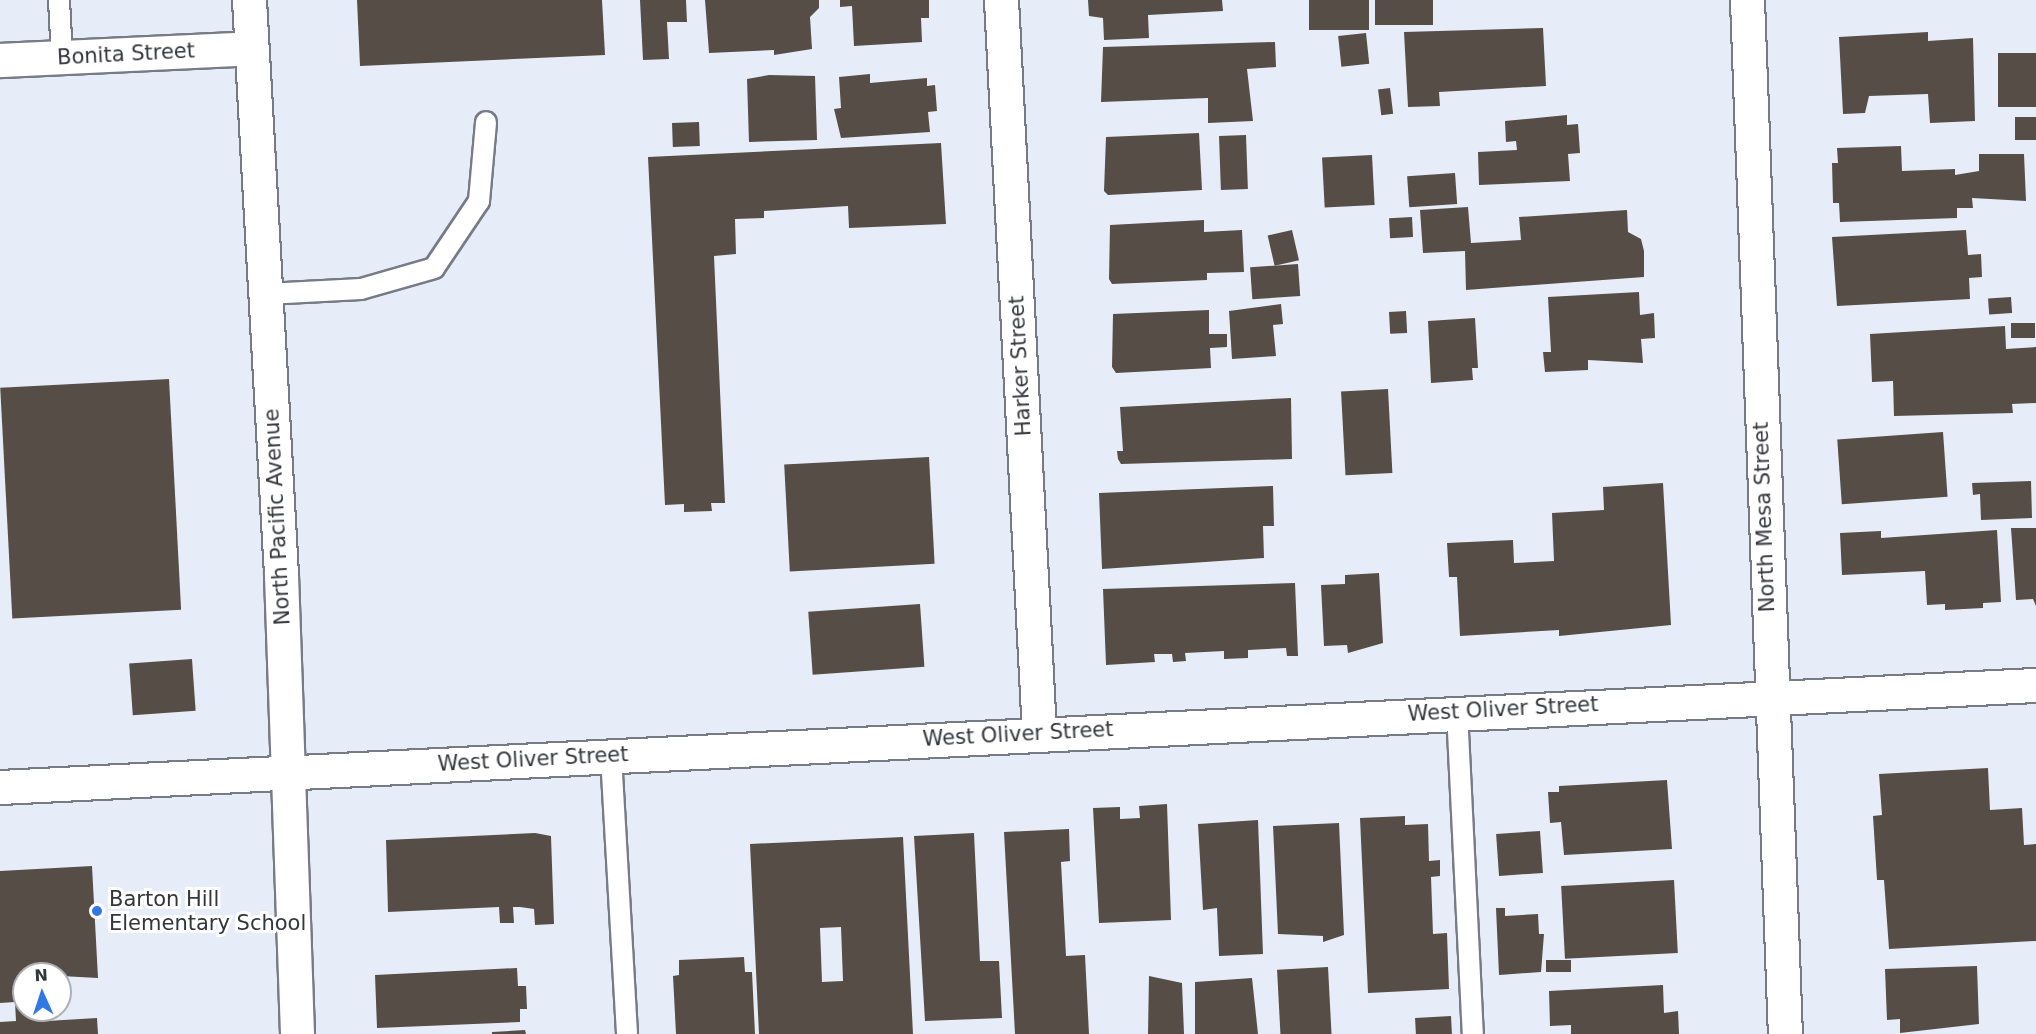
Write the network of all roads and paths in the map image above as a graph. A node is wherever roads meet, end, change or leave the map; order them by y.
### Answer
1 (59, 0) edge
2 (249, 0) edge
3 (1001, 0) edge
4 (1747, 0) edge
5 (251, 48) junction
6 (62, 57) junction
7 (0, 60) edge
8 (486, 122) dead end
9 (266, 294) junction
10 (2036, 685) edge
11 (1770, 697) junction
12 (1457, 711) junction
13 (1039, 732) junction
14 (611, 756) junction
15 (286, 770) junction
16 (0, 787) edge
17 (297, 1034) edge
18 (627, 1034) edge
19 (1473, 1034) edge
20 (1785, 1034) edge

1 - 6 lane
2 - 5 street, North Pacific Avenue
3 - 13 street, Harker Street
4 - 11 street, North Mesa Street
5 - 6 street, Bonita Street
5 - 9 street, North Pacific Avenue
6 - 7 street, Bonita Street
8 - 9 lane
9 - 15 street, North Pacific Avenue
10 - 11 street, West Oliver Street
11 - 12 street, West Oliver Street
11 - 20 street, North Mesa Street
12 - 13 street, West Oliver Street
12 - 19 lane
13 - 14 street, West Oliver Street
14 - 15 street, West Oliver Street
14 - 18 lane
15 - 16 street, West Oliver Street
15 - 17 street, North Pacific Avenue

